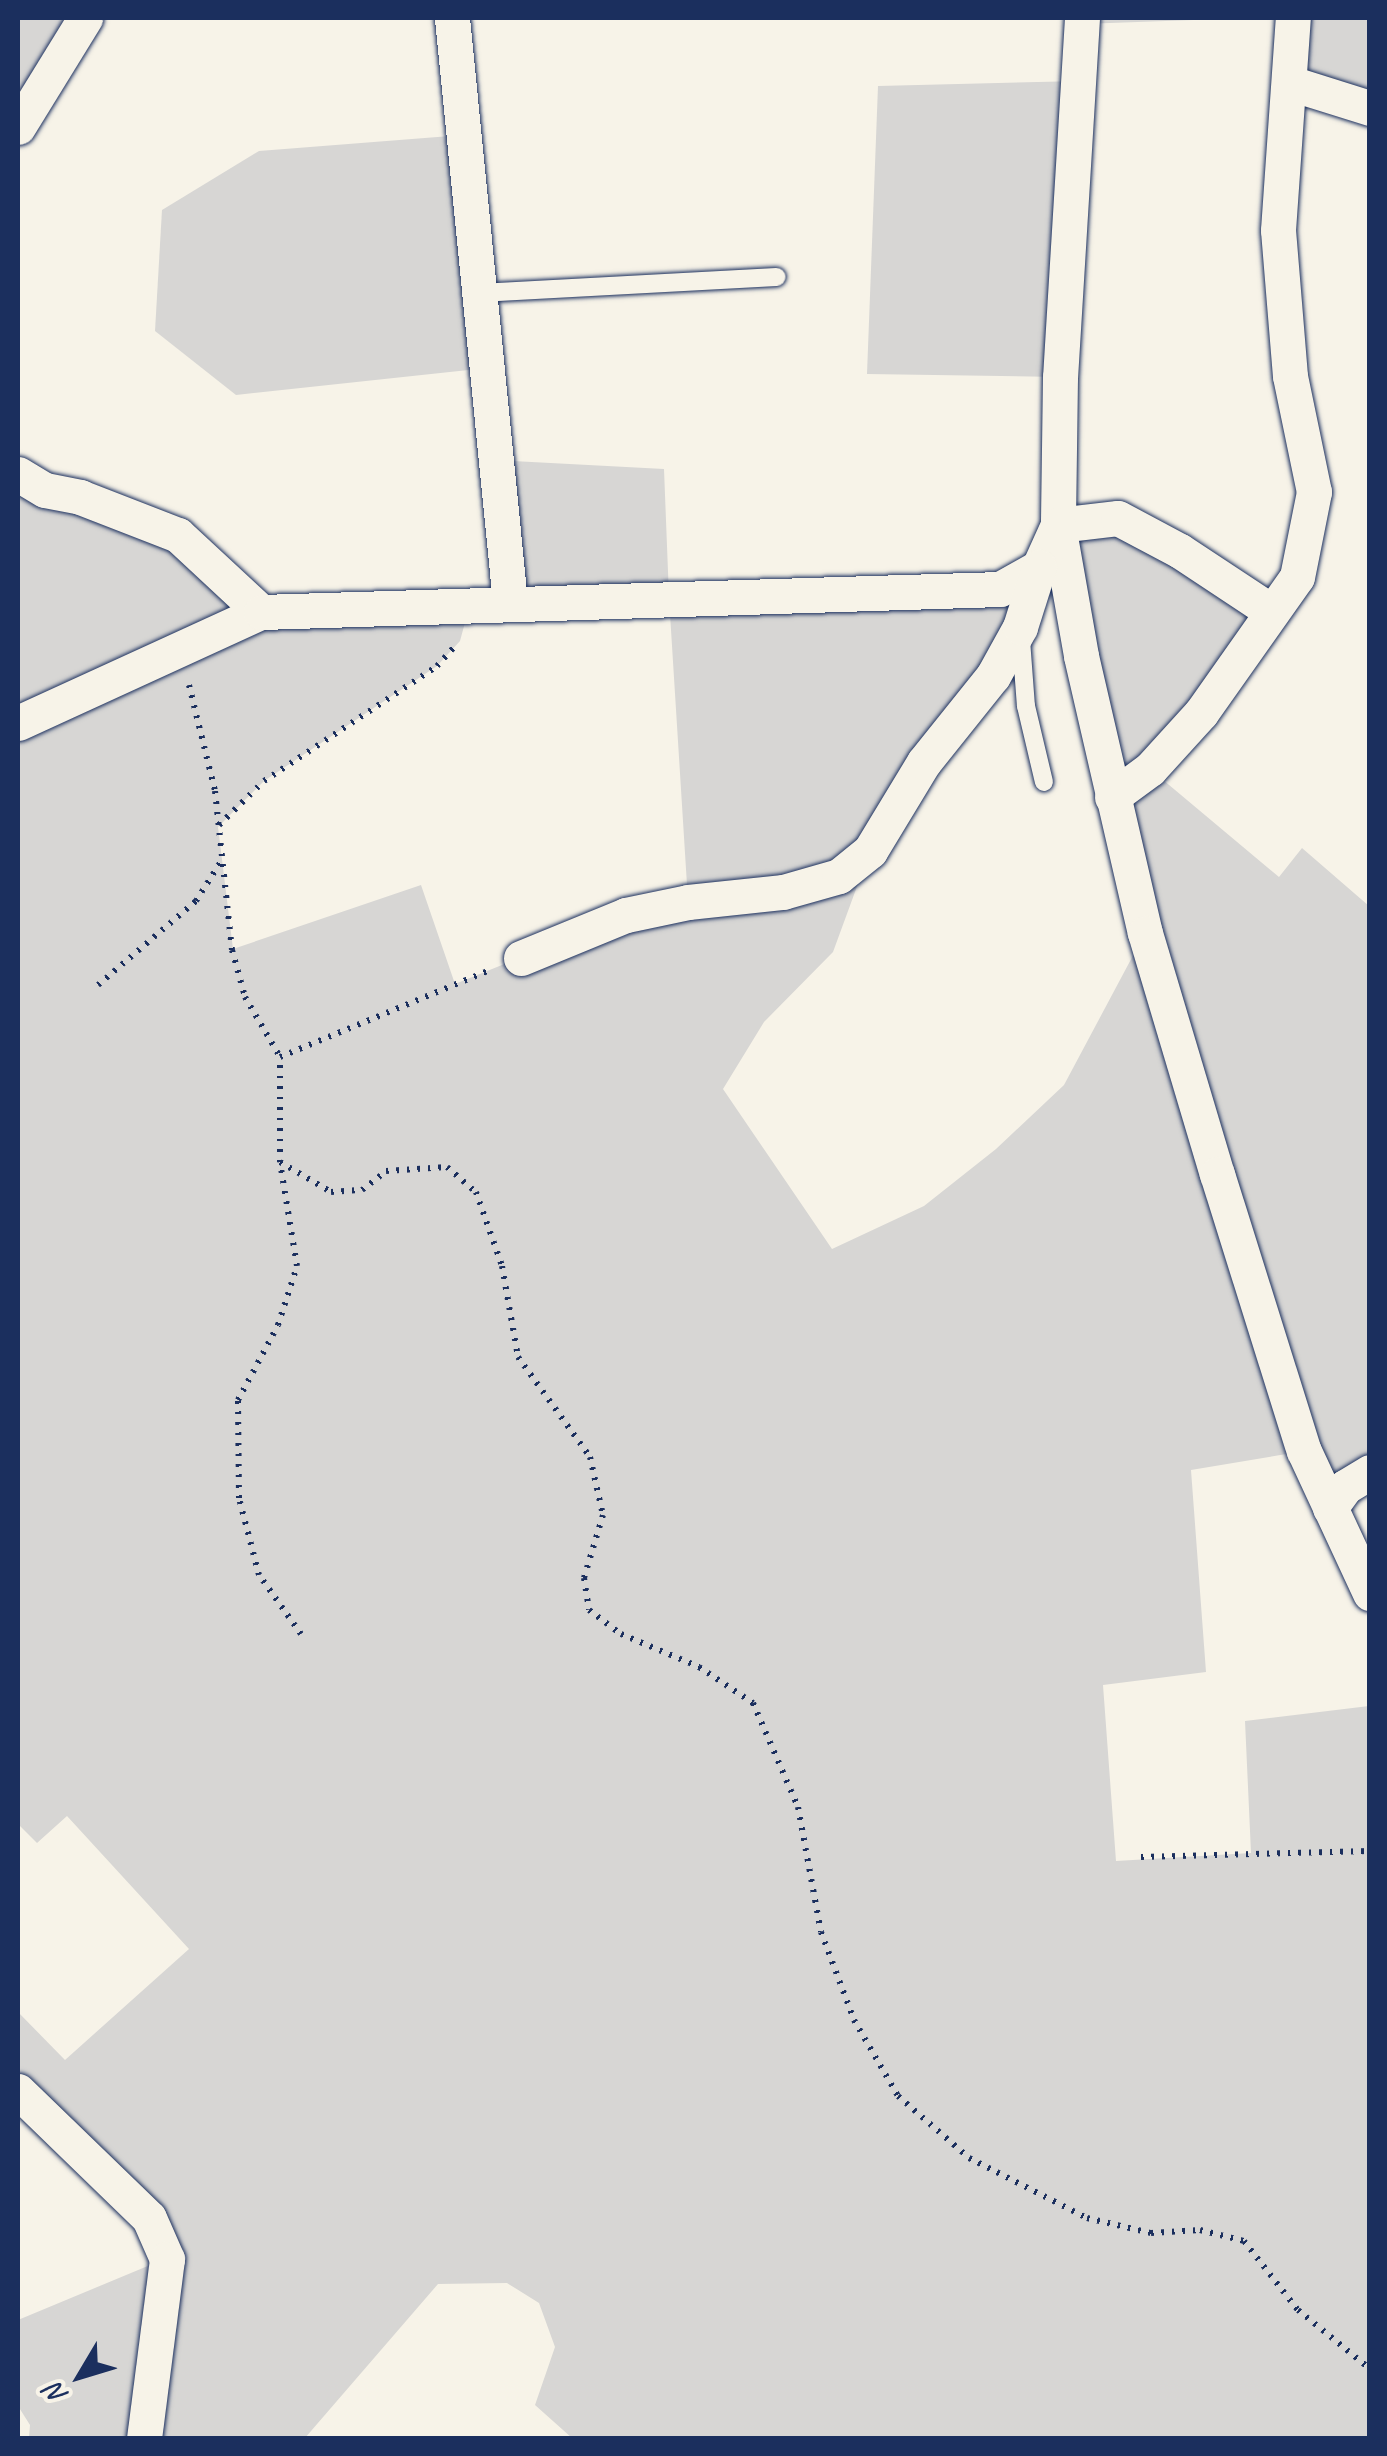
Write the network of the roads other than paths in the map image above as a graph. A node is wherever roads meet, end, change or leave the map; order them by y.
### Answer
1 (85, 18) edge
2 (452, 18) edge
3 (1082, 18) edge
4 (1293, 18) edge
5 (1290, 83) junction
6 (1370, 108) edge
7 (18, 127) edge
8 (777, 278) dead end
9 (479, 293) junction
10 (18, 474) edge
11 (1058, 525) junction
12 (1039, 567) junction
13 (510, 602) junction
14 (260, 612) junction
15 (1272, 612) junction
16 (1020, 627) junction
17 (18, 723) edge
18 (1044, 782) dead end
19 (1112, 797) junction
20 (521, 958) road end
21 (1370, 1472) edge
22 (1330, 1508) junction
23 (1370, 1593) edge
24 (18, 2090) edge
25 (144, 2438) edge

1 - 7 street
2 - 9 street
3 - 11 street
4 - 5 street
5 - 6 street
5 - 15 street
8 - 9 lane
9 - 13 street
10 - 14 street
11 - 12 street
11 - 15 street
11 - 19 street
12 - 13 street
12 - 16 street
13 - 14 street
14 - 17 street
15 - 19 street
16 - 18 lane
16 - 20 street
19 - 22 street
21 - 22 street
22 - 23 street
24 - 25 street

